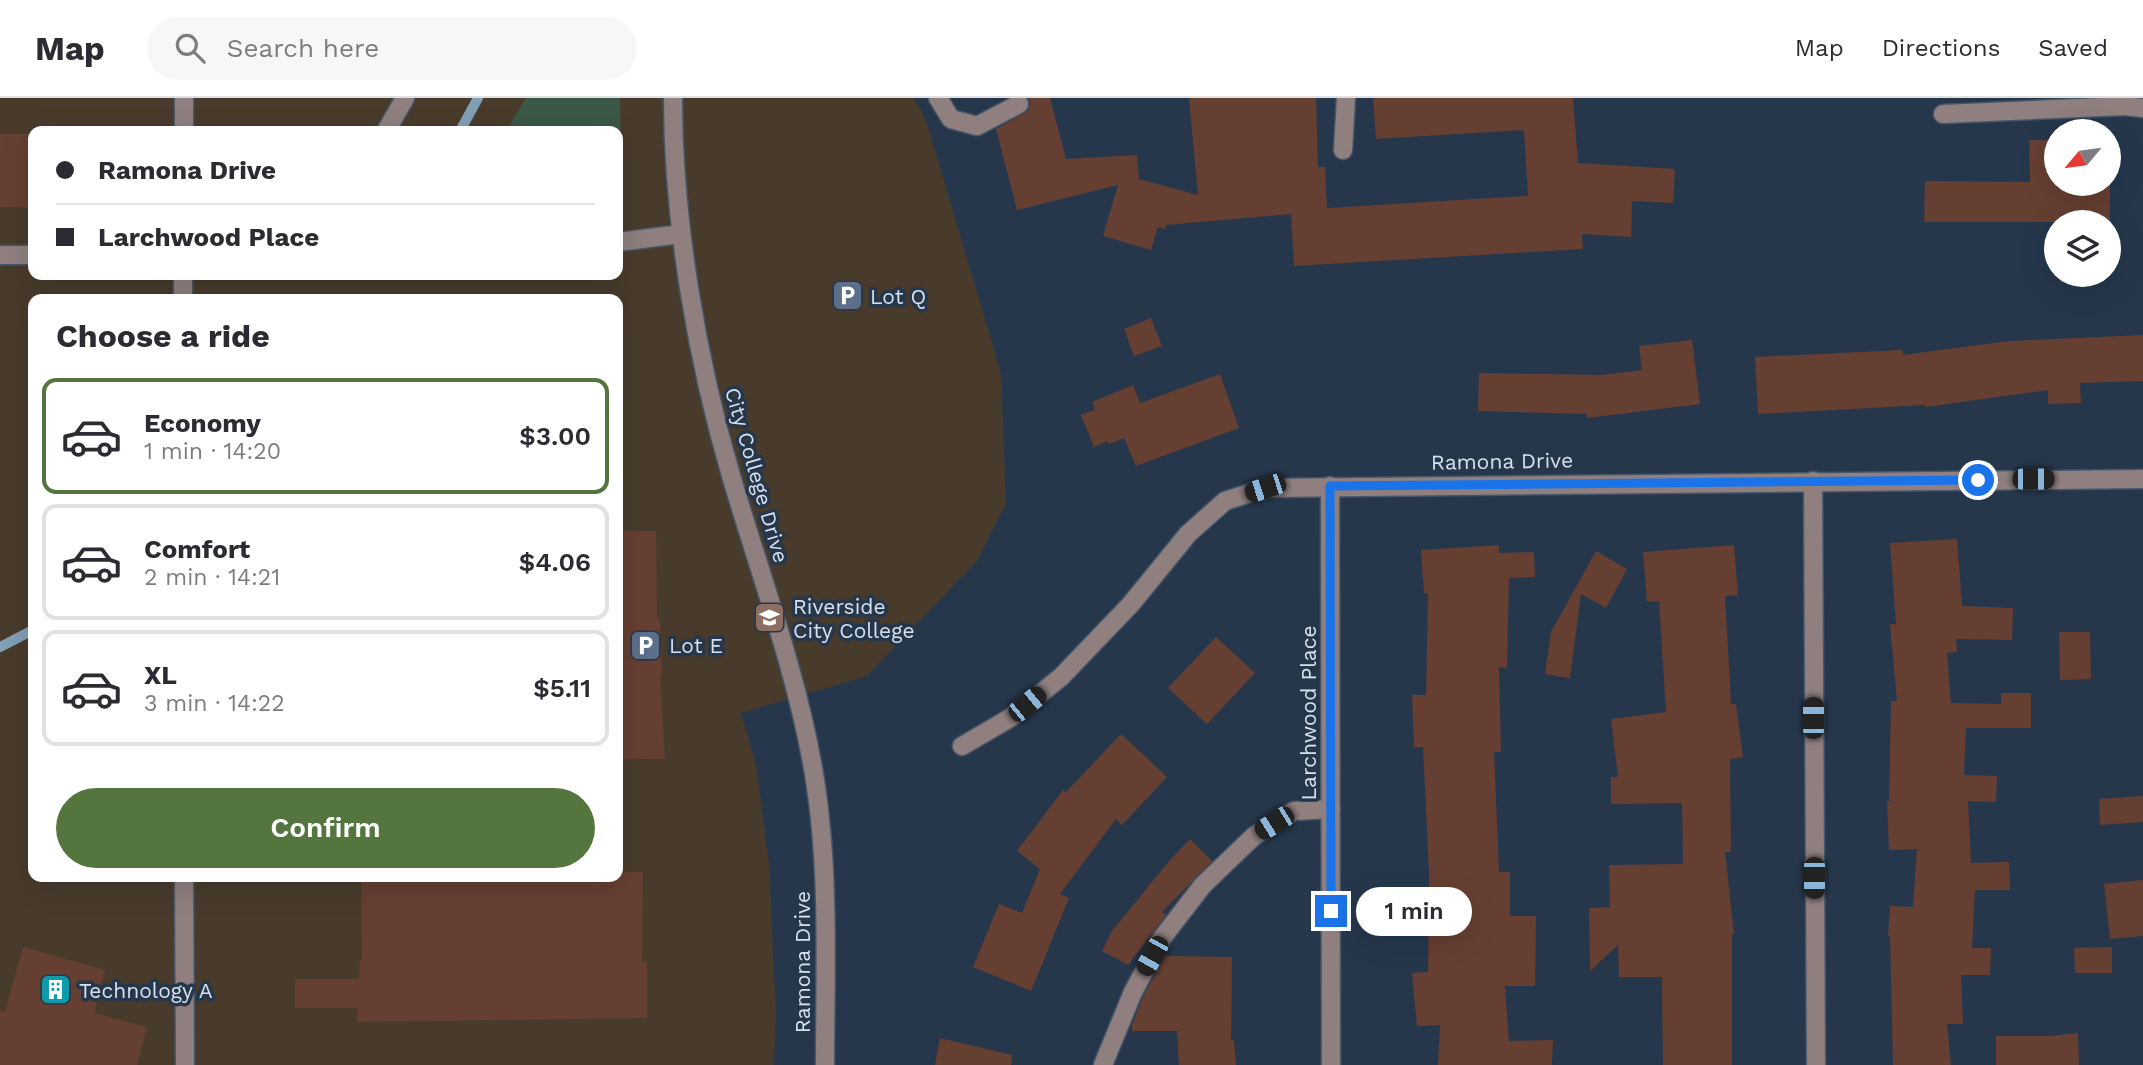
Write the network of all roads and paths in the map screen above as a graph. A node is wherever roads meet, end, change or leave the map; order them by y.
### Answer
1 (184, 98) edge
2 (405, 98) edge
3 (673, 98) edge
4 (938, 98) edge
5 (1346, 98) edge
6 (1019, 104) dead end
7 (2131, 104) edge
8 (1943, 114) dead end
9 (184, 126) edge
10 (389, 126) edge
11 (1343, 150) dead end
12 (681, 234) junction
13 (623, 241) edge
14 (0, 255) edge
15 (28, 256) edge
16 (2143, 479) edge
17 (1813, 481) junction
18 (1330, 486) junction
19 (962, 746) dead end
20 (1331, 809) junction
21 (824, 859) joint
22 (184, 882) edge
23 (185, 1065) edge
24 (825, 1065) edge
25 (1102, 1065) edge
26 (1331, 1065) edge
27 (1816, 1065) edge

1 - 9 street
2 - 10 street
3 - 12 street, City College Drive
4 - 6 street
5 - 11 street
7 - 8 street
12 - 13 street
12 - 21 street, City College Drive
14 - 15 street
16 - 17 street, Ramona Drive
17 - 18 street, Ramona Drive
17 - 27 street
18 - 19 street, Ramona Drive
18 - 20 street, Larchwood Place
20 - 25 street
20 - 26 street, Larchwood Place
21 - 24 street, Ramona Drive
22 - 23 street

